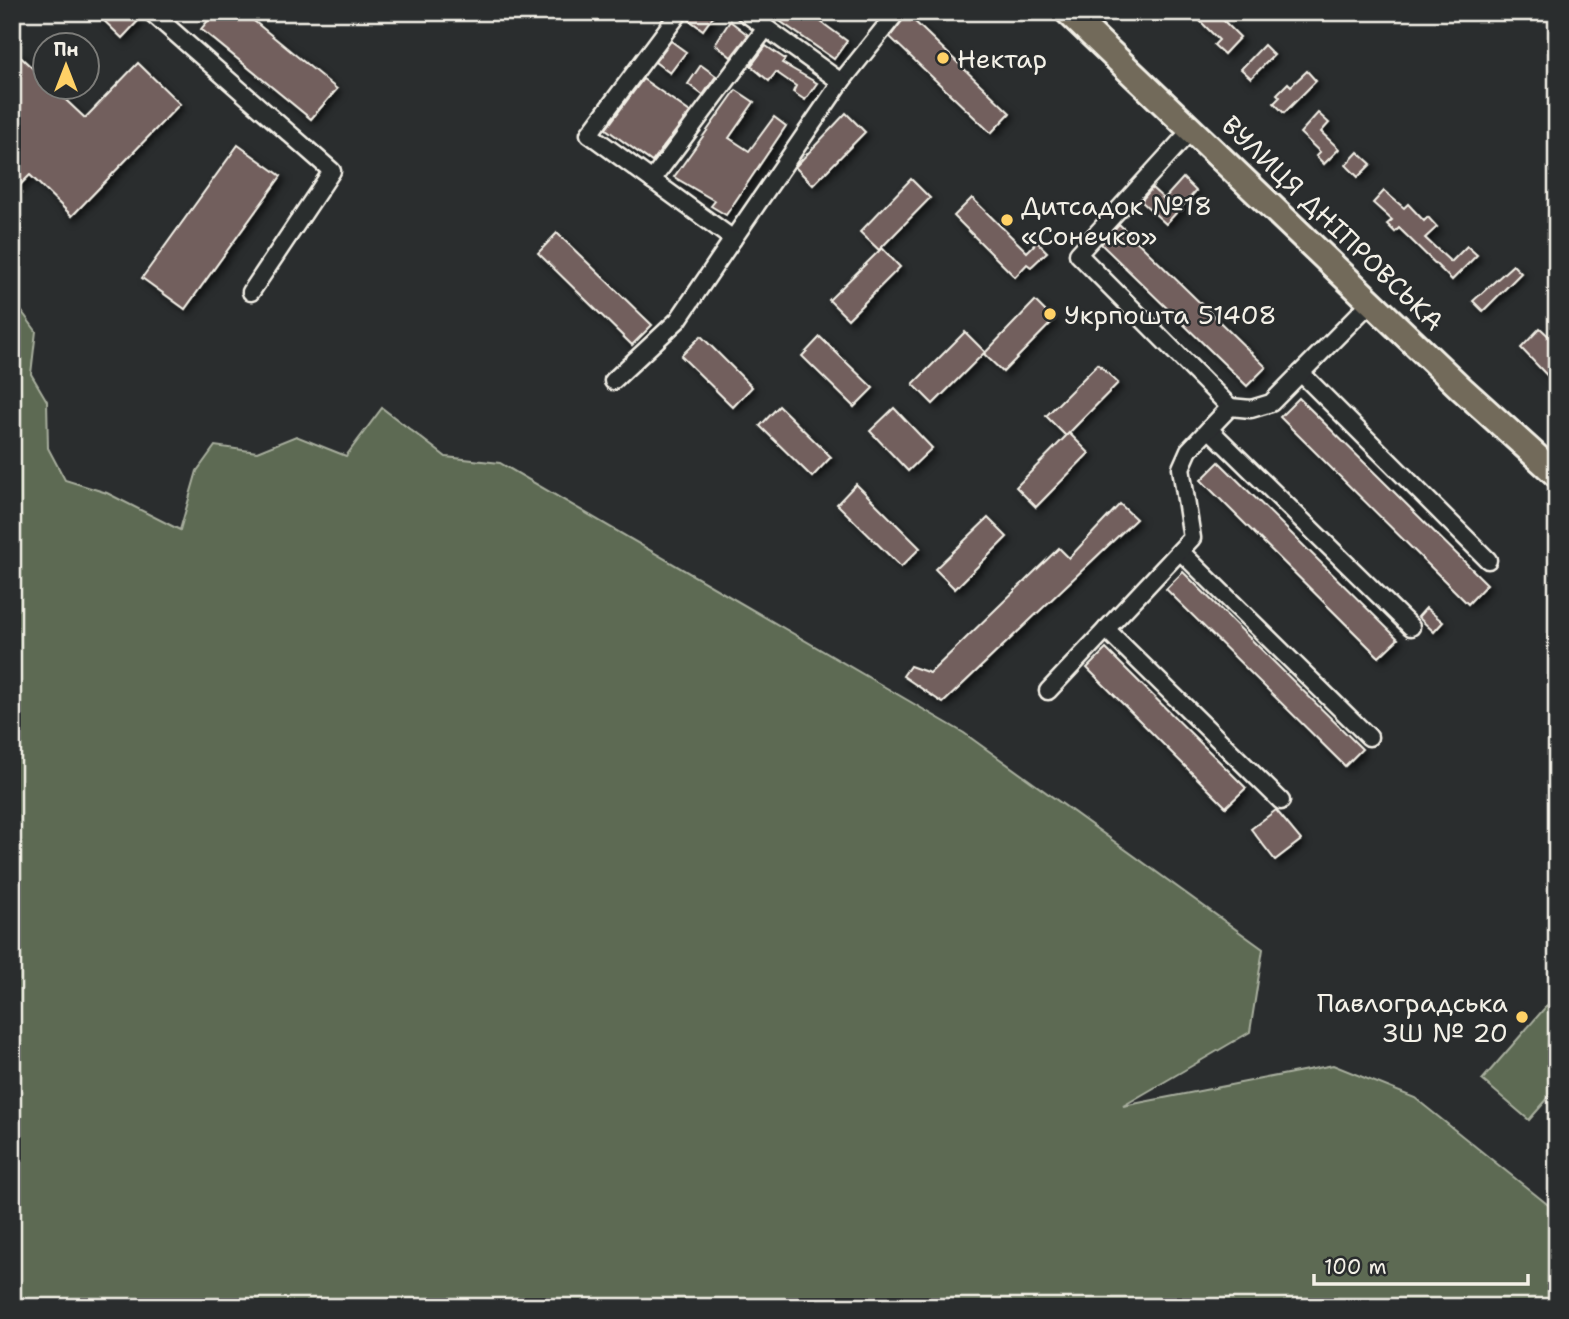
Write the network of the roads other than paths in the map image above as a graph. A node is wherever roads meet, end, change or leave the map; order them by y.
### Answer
1 (151, 12) edge
2 (680, 12) edge
3 (744, 12) edge
4 (897, 12) edge
5 (1068, 12) edge
6 (766, 28) junction
7 (841, 82) junction
8 (1192, 129) junction
9 (652, 180) junction
10 (733, 239) junction
11 (251, 292) dead end
12 (1372, 301) junction
13 (1301, 373) junction
14 (613, 381) dead end
15 (1230, 407) junction
16 (1209, 429) junction
17 (1557, 475) edge
18 (1180, 551) junction
19 (1488, 560) dead end
20 (1411, 627) dead end
21 (1106, 629) junction
22 (1048, 691) dead end
23 (1369, 737) dead end
24 (1281, 801) dead end

1 - 11 street
2 - 9 street
3 - 6 street
4 - 7 street
5 - 8 highway, ВУЛИЦЯ ДНІПРОВСЬКА
6 - 7 street
6 - 9 street
7 - 10 street
8 - 12 highway, ВУЛИЦЯ ДНІПРОВСЬКА
8 - 15 street
9 - 10 street
10 - 14 street
12 - 13 street
12 - 17 highway, ВУЛИЦЯ ДНІПРОВСЬКА
13 - 15 street
13 - 19 street
15 - 16 street
16 - 18 street
16 - 20 street
18 - 21 street
18 - 23 street
21 - 22 street
21 - 24 street

